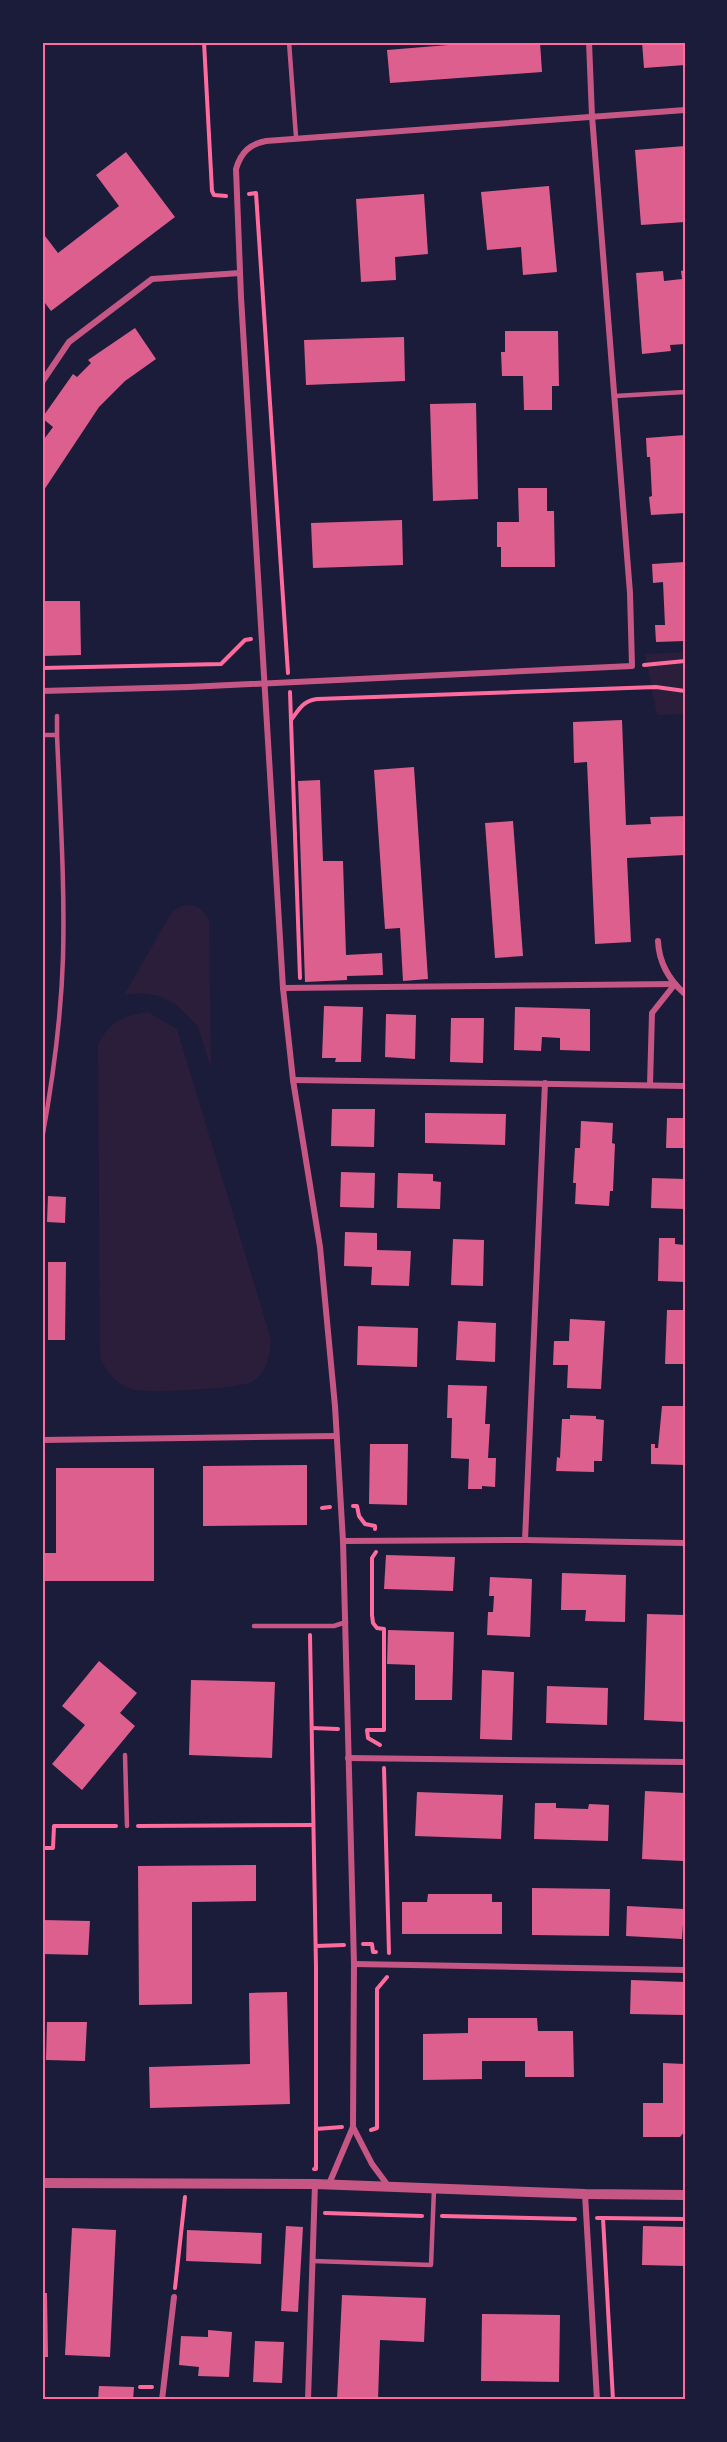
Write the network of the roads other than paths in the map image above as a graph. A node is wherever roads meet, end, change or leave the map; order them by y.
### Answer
1 (290, 42) edge
2 (589, 42) edge
3 (685, 110) edge
4 (592, 116) junction
5 (296, 137) junction
6 (240, 273) junction
7 (42, 382) edge
8 (685, 392) edge
9 (615, 396) junction
10 (266, 683) junction
11 (42, 691) edge
12 (57, 716) dead end
13 (42, 735) edge
14 (57, 735) junction
15 (658, 941) dead end
16 (675, 984) junction
17 (283, 988) junction
18 (685, 994) edge
19 (293, 1080) junction
20 (544, 1083) junction
21 (650, 1085) junction
22 (685, 1086) edge
23 (42, 1138) edge
24 (336, 1436) junction
25 (42, 1440) edge
26 (525, 1540) junction
27 (343, 1541) junction
28 (685, 1543) edge
29 (346, 1622) junction
30 (254, 1626) dead end
31 (125, 1755) dead end
32 (348, 1758) junction
33 (685, 1762) edge
34 (127, 1826) road end
35 (354, 1964) junction
36 (685, 1971) edge
37 (353, 2127) junction
38 (42, 2183) edge
39 (315, 2184) junction
40 (329, 2184) junction
41 (389, 2187) junction
42 (434, 2189) junction
43 (585, 2194) junction
44 (685, 2195) edge
45 (313, 2261) junction
46 (174, 2297) road end
47 (162, 2400) edge
48 (308, 2400) edge
49 (597, 2400) edge

1 - 5 lane
2 - 4 street
3 - 4 street
4 - 5 street
4 - 9 street
5 - 6 street
6 - 7 street
6 - 10 street
8 - 9 lane
9 - 10 street
10 - 11 street
10 - 17 street
12 - 14 lane
13 - 14 lane
14 - 23 lane
15 - 16 street
16 - 17 street
16 - 18 street
16 - 21 street
17 - 19 street
19 - 20 street
19 - 24 street
20 - 21 street
20 - 26 street
21 - 22 street
24 - 25 street
24 - 27 street
26 - 27 street
26 - 28 street
27 - 29 street
29 - 30 lane
29 - 32 street
31 - 34 lane
32 - 33 street
32 - 35 street
35 - 36 street
35 - 37 street
37 - 40 street
37 - 41 street
38 - 39 street
39 - 40 street
39 - 45 street
40 - 41 street
41 - 42 street
42 - 43 street
42 - 45 lane
43 - 44 street
43 - 49 street
45 - 48 street
46 - 47 street

